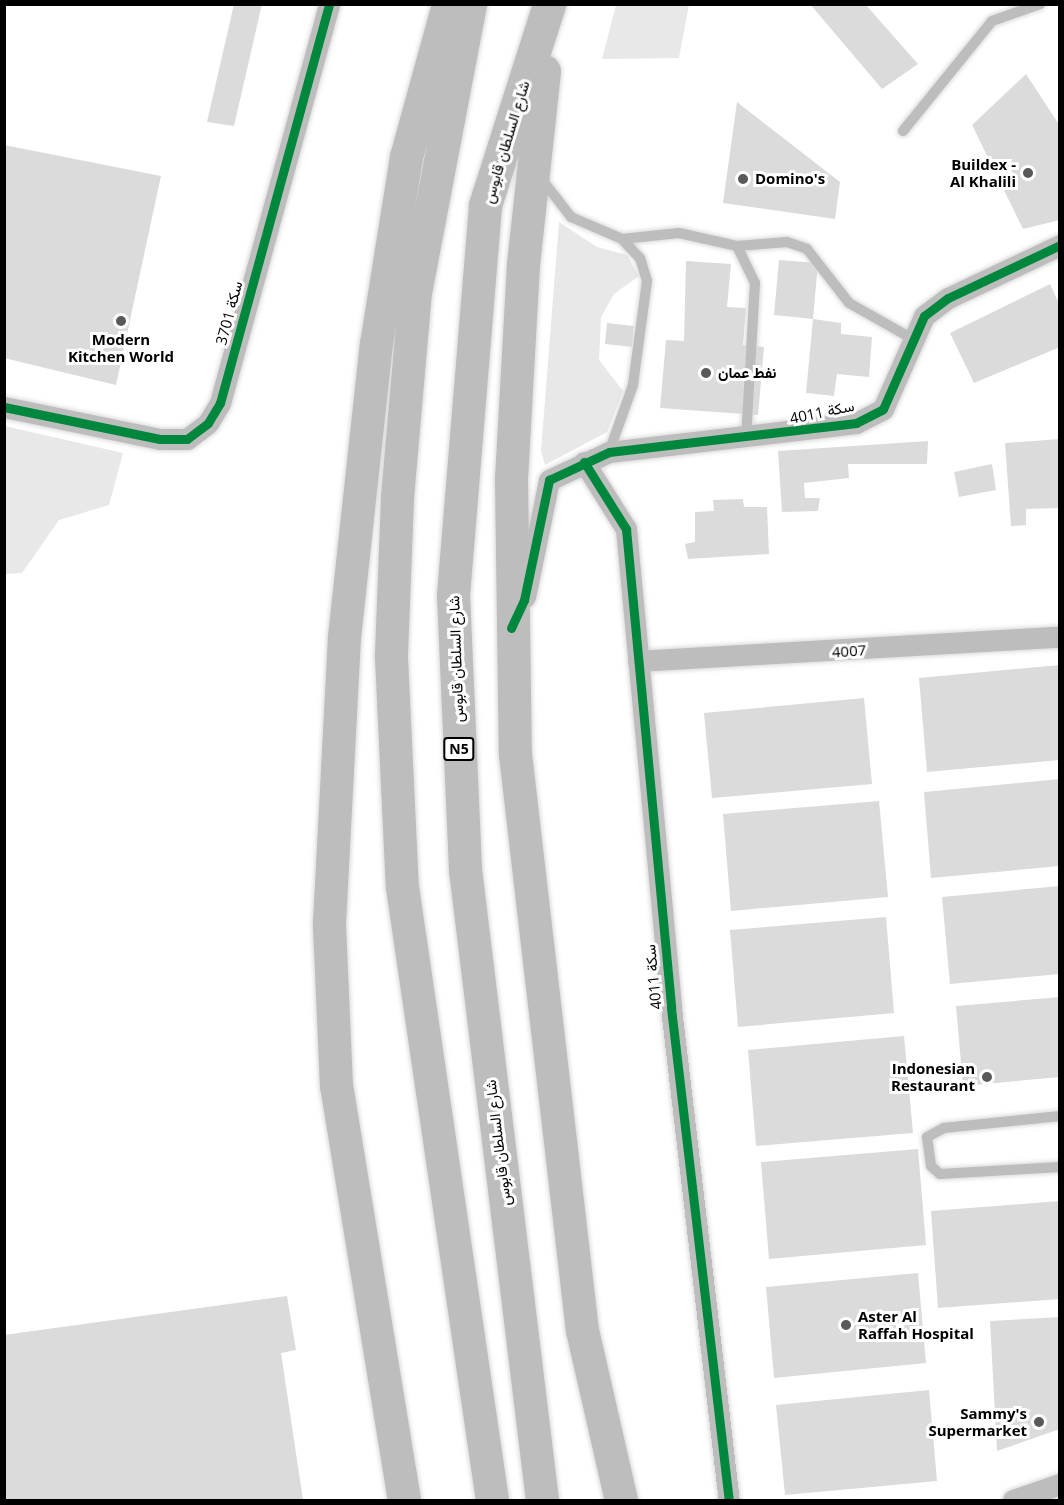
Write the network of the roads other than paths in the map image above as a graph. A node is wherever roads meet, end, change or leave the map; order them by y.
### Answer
1 (329, 4) edge
2 (448, 4) edge
3 (470, 4) edge
4 (549, 4) edge
5 (559, 4) edge
6 (1040, 4) edge
7 (903, 132) dead end
8 (534, 155) junction
9 (622, 239) junction
10 (1059, 245) edge
11 (737, 246) junction
12 (911, 338) junction
13 (4, 407) edge
14 (746, 439) junction
15 (609, 452) junction
16 (584, 462) junction
17 (510, 628) junction
18 (1059, 636) edge
19 (638, 661) junction
20 (1059, 1116) edge
21 (1059, 1167) edge
22 (1059, 1484) edge
23 (404, 1500) edge
24 (492, 1500) edge
25 (542, 1500) edge
26 (621, 1500) edge
27 (729, 1500) edge
28 (1013, 1500) edge

1 - 13 street, سكة 3701
2 - 23 highway
3 - 24 highway
4 - 25 highway, شارع السلطان قابوس / N5
5 - 8 highway
6 - 7 lane
8 - 9 lane
8 - 17 highway
9 - 11 lane
9 - 15 lane
10 - 12 street, سكة 4011
11 - 12 lane
11 - 14 lane
12 - 14 street, سكة 4011
14 - 15 street, سكة 4011
15 - 16 street, سكة 4011
16 - 17 street, سكة 4011
16 - 19 street, سكة 4011
17 - 26 highway
18 - 19 street, 4007
19 - 27 street, سكة 4011
20 - 21 lane
22 - 28 street

